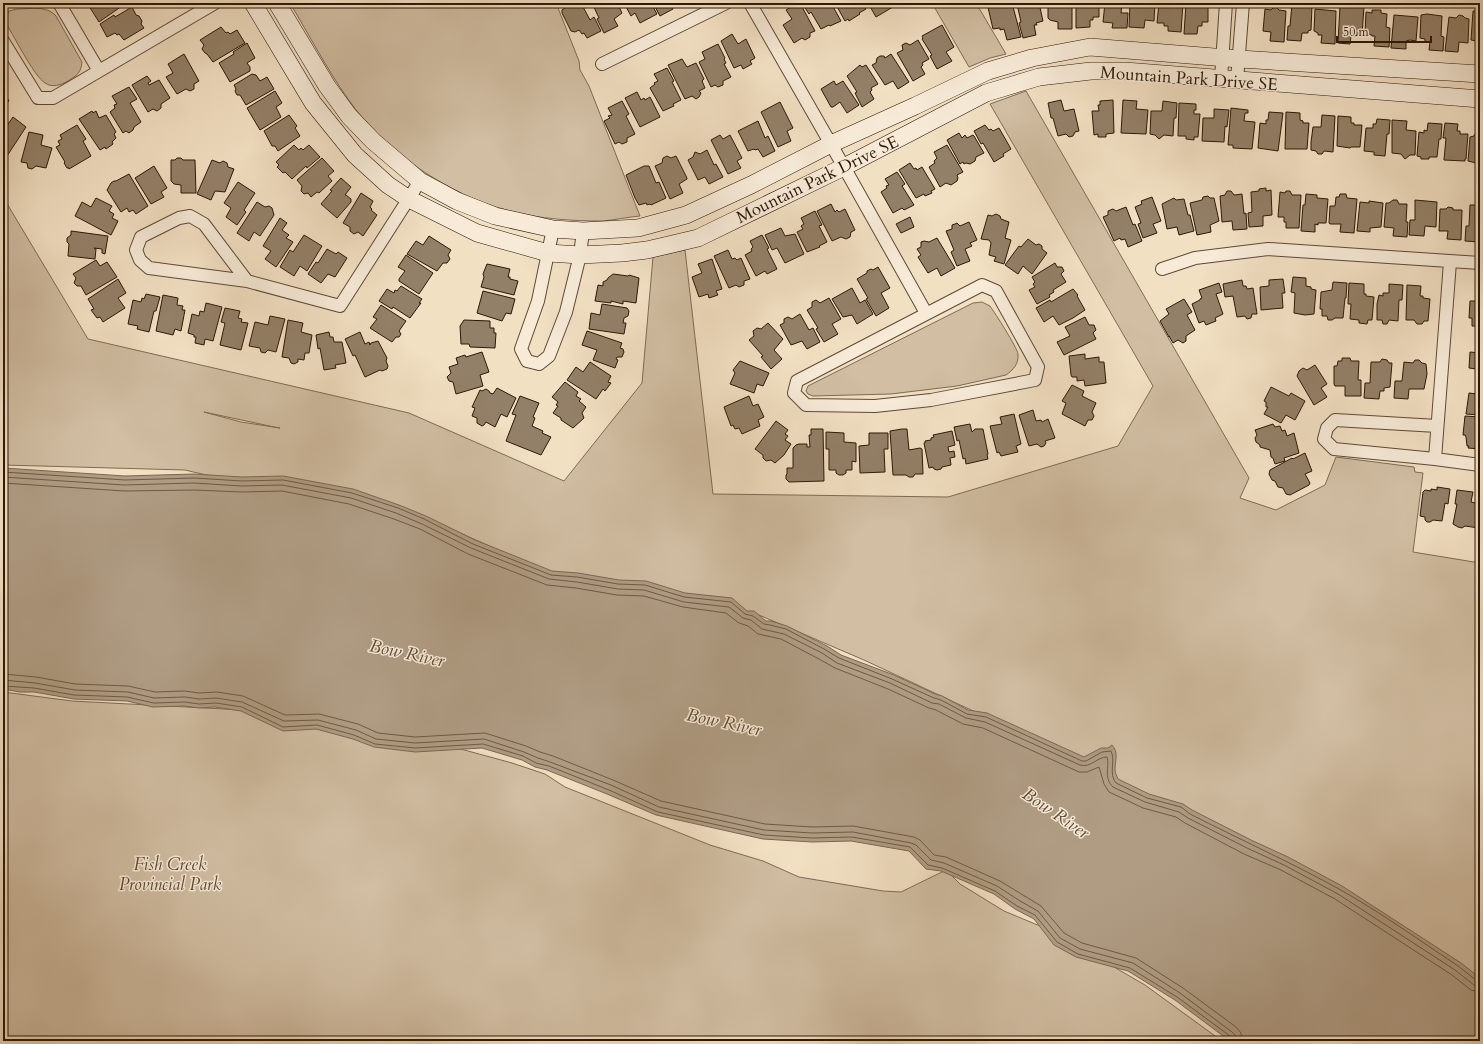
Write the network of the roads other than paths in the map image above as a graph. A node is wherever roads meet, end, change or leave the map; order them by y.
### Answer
1 (59, 3) edge
2 (215, 3) edge
3 (253, 3) edge
4 (277, 3) edge
5 (726, 3) edge
6 (750, 3) edge
7 (1226, 3) edge
8 (1243, 3) edge
9 (3, 41) edge
10 (1231, 58) junction
11 (602, 64) dead end
12 (99, 71) junction
13 (1480, 74) edge
14 (1229, 79) junction
15 (1480, 99) edge
16 (831, 144) junction
17 (844, 167) junction
18 (420, 181) junction
19 (409, 199) junction
20 (553, 229) junction
21 (583, 231) junction
22 (548, 252) junction
23 (580, 255) junction
24 (1450, 262) junction
25 (1480, 264) edge
26 (1162, 269) dead end
27 (247, 282) junction
28 (926, 313) junction
29 (1437, 426) junction
30 (1435, 459) junction
31 (1480, 465) edge

1 - 12 street
2 - 12 street
3 - 19 street, Mountain Park Drive SE
4 - 18 street, Mountain Park Drive SE
5 - 11 street
6 - 16 street
7 - 10 street
8 - 10 street
9 - 12 street
10 - 13 street, Mountain Park Drive SE
10 - 14 street
10 - 16 street, Mountain Park Drive SE
14 - 15 street, Mountain Park Drive SE
14 - 17 street, Mountain Park Drive SE
16 - 17 street
16 - 21 street, Mountain Park Drive SE
17 - 23 street, Mountain Park Drive SE
17 - 28 street
18 - 19 street
18 - 20 street, Mountain Park Drive SE
19 - 22 street, Mountain Park Drive SE
19 - 27 street
20 - 21 street, Mountain Park Drive SE
20 - 22 street
21 - 23 street
22 - 23 street, Mountain Park Drive SE
22 - 23 street
24 - 25 street
24 - 26 street
24 - 29 street
27 - 27 street
28 - 28 street
29 - 30 street
29 - 30 street
30 - 31 street

